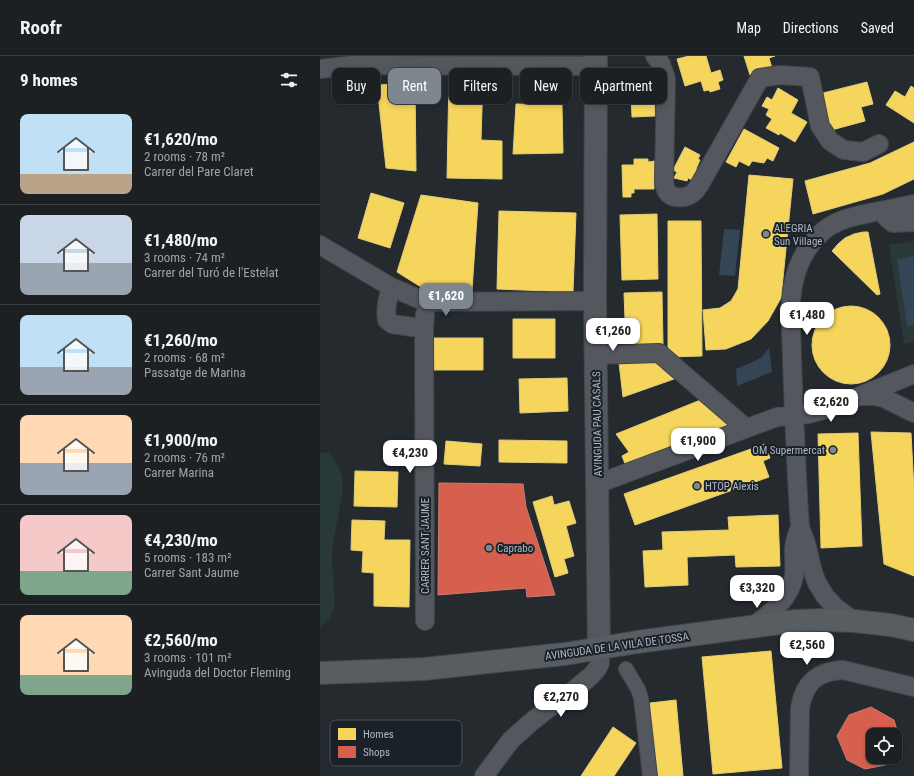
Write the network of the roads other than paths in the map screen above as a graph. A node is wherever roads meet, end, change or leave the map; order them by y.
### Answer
1 (655, 56) edge
2 (596, 61) edge
3 (320, 69) edge
4 (880, 144) dead end
5 (914, 204) edge
6 (881, 210) junction
7 (914, 222) edge
8 (320, 245) edge
9 (391, 287) junction
10 (595, 301) junction
11 (426, 302) junction
12 (424, 326) junction
13 (596, 355) junction
14 (908, 376) edge
15 (860, 396) junction
16 (896, 404) junction
17 (914, 413) edge
18 (794, 415) junction
19 (746, 428) junction
20 (598, 484) junction
21 (800, 527) junction
22 (854, 620) junction
23 (425, 621) dead end
24 (753, 626) junction
25 (914, 630) edge
26 (599, 648) junction
27 (626, 669) dead end
28 (320, 674) edge
29 (914, 687) edge
30 (484, 776) edge
31 (650, 776) edge
32 (799, 776) edge

1 - 4 street
2 - 3 street
2 - 10 street, AVINGUDA PAU CASALS
5 - 6 street
6 - 7 street
6 - 18 street
8 - 9 street
9 - 11 street
9 - 12 street
10 - 11 street
10 - 13 street, AVINGUDA PAU CASALS
11 - 12 street, CARRER SANT JAUME
12 - 23 street, CARRER SANT JAUME
13 - 19 street
13 - 20 street, AVINGUDA PAU CASALS
14 - 15 street
14 - 16 street
15 - 16 street
15 - 18 street
16 - 17 street
18 - 19 street
18 - 21 street
19 - 20 street
20 - 26 street, AVINGUDA PAU CASALS
21 - 22 street
21 - 24 street
22 - 24 main road, AVINGUDA DE LA VILA DE TOSSA
22 - 25 main road, AVINGUDA DE LA VILA DE TOSSA
24 - 26 main road, AVINGUDA DE LA VILA DE TOSSA
26 - 28 main road, AVINGUDA DE LA VILA DE TOSSA
26 - 30 street
27 - 31 street
29 - 32 street

